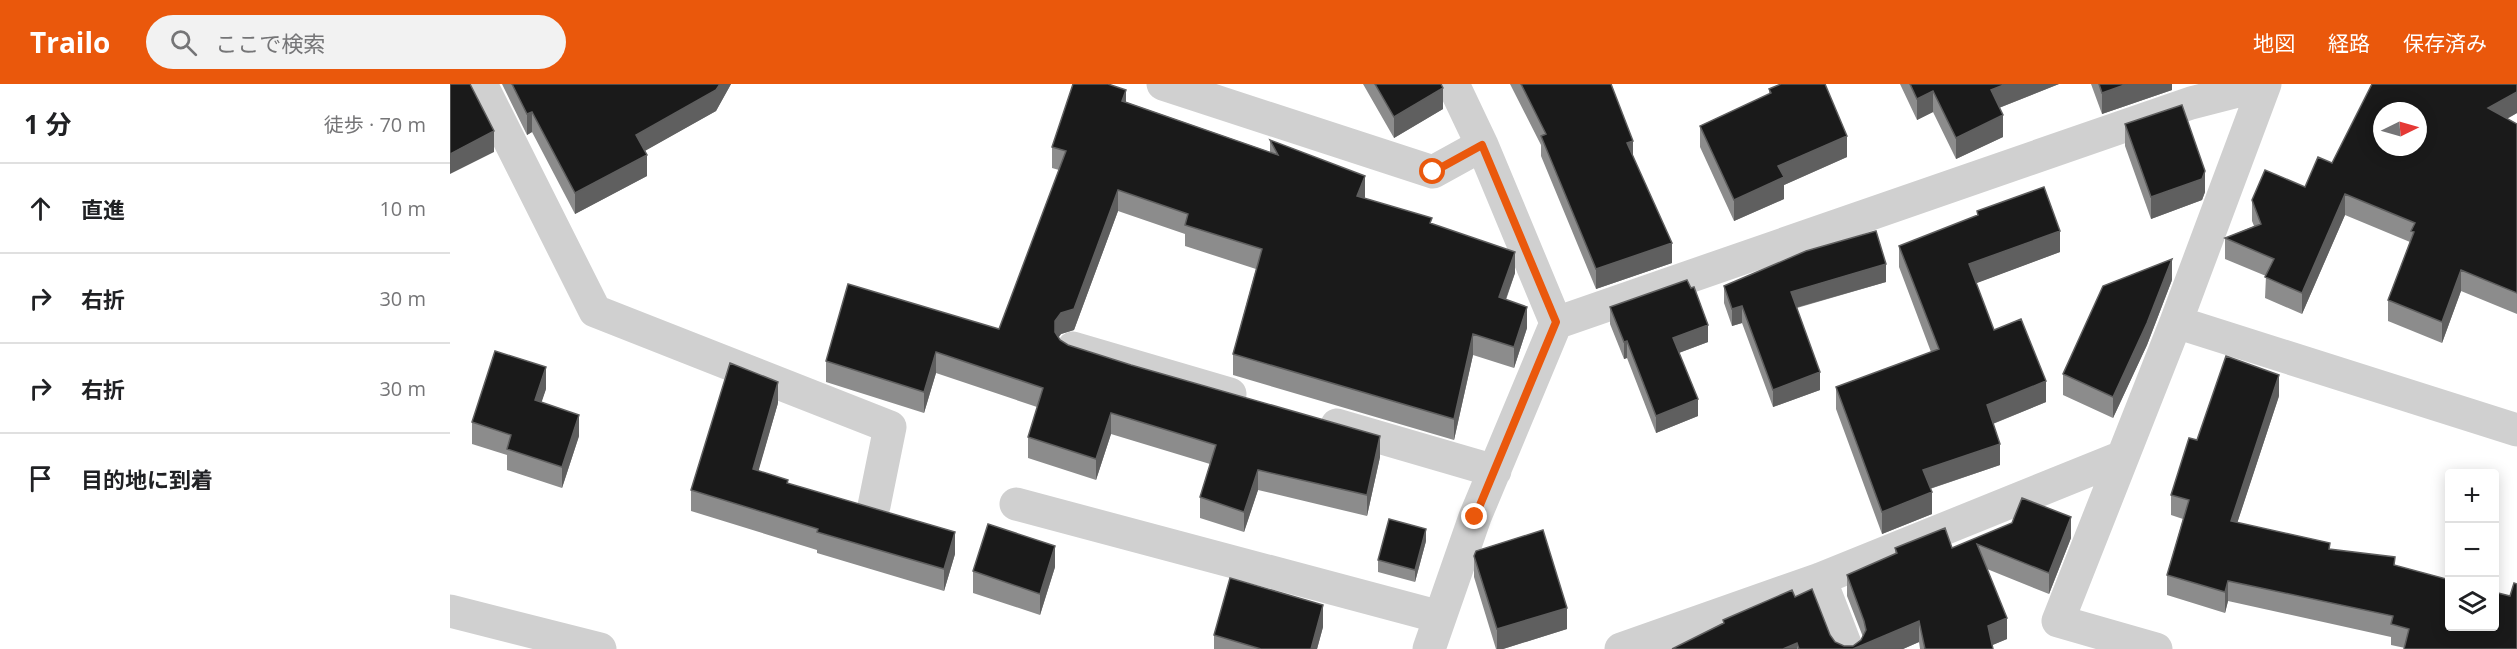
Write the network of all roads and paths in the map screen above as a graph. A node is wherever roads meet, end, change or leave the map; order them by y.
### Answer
1 (480, 84) edge
2 (1162, 84) edge
3 (1453, 84) edge
4 (2265, 84) edge
5 (2190, 94) edge
6 (1482, 145) junction
7 (1556, 322) junction
8 (2176, 322) junction
9 (1073, 348) edge
10 (1256, 401) edge
11 (1313, 418) edge
12 (2517, 430) edge
13 (2122, 457) junction
14 (1495, 471) junction
15 (1016, 504) dead end
16 (874, 506) edge
17 (1820, 579) junction
18 (450, 611) edge
19 (1440, 617) junction
20 (600, 649) edge
21 (1429, 649) edge
22 (1621, 649) edge
23 (1846, 649) edge
24 (2156, 649) edge

1 - 16 street
2 - 6 street
3 - 6 street
4 - 5 street
4 - 8 street
5 - 7 street
6 - 7 street
7 - 14 street
8 - 12 street
8 - 13 street
9 - 10 street
11 - 14 street
13 - 17 street
13 - 24 street
14 - 19 street
15 - 19 street
17 - 22 street
17 - 23 street
18 - 20 street
19 - 21 street

